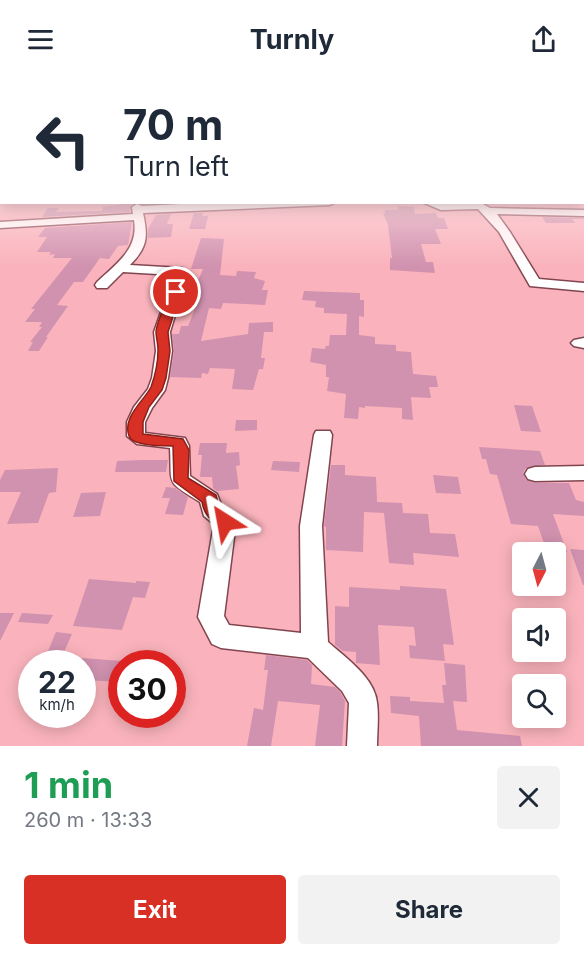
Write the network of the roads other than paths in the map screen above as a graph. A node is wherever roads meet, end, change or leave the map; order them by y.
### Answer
1 (264, 204) edge
2 (433, 204) edge
3 (137, 210) edge
4 (488, 211) junction
5 (584, 213) edge
6 (0, 225) edge
7 (123, 268) junction
8 (102, 285) dead end
9 (584, 287) edge
10 (323, 435) dead end
11 (584, 472) edge
12 (535, 474) dead end
13 (315, 647) junction
14 (362, 746) edge

1 - 3 street
2 - 4 street
3 - 6 street
3 - 7 street
4 - 5 street
4 - 9 street
7 - 8 street
7 - 13 street
10 - 13 street
11 - 12 street
13 - 14 street

